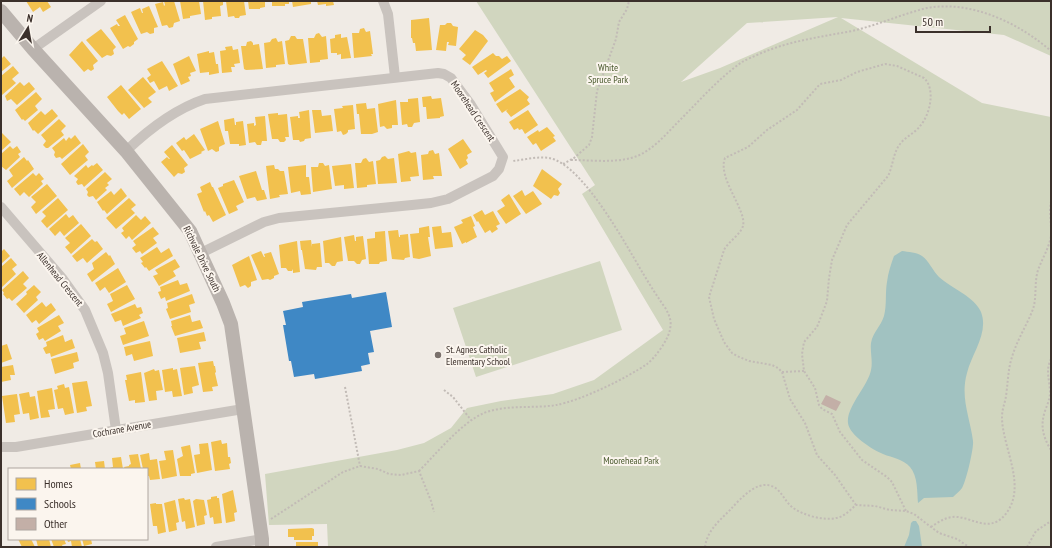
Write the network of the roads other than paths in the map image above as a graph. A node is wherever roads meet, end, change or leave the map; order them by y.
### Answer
1 (101, 1) edge
2 (383, 1) edge
3 (1, 11) edge
4 (33, 49) junction
5 (395, 77) junction
6 (126, 151) junction
7 (1, 207) edge
8 (201, 253) junction
9 (243, 409) junction
10 (116, 430) junction
11 (1, 448) edge
12 (262, 538) edge
13 (216, 547) edge

1 - 4 street
2 - 5 street
3 - 4 street, Richvale Drive South
4 - 6 street, Richvale Drive South
5 - 6 street, Moorehead Crescent
5 - 8 street, Moorehead Crescent
6 - 8 street, Richvale Drive South
7 - 10 street, Allenhead Crescent
8 - 9 street, Richvale Drive South
9 - 10 street, Cochrane Avenue
9 - 12 street, Richvale Drive South
10 - 11 street, Cochrane Avenue
12 - 13 street

